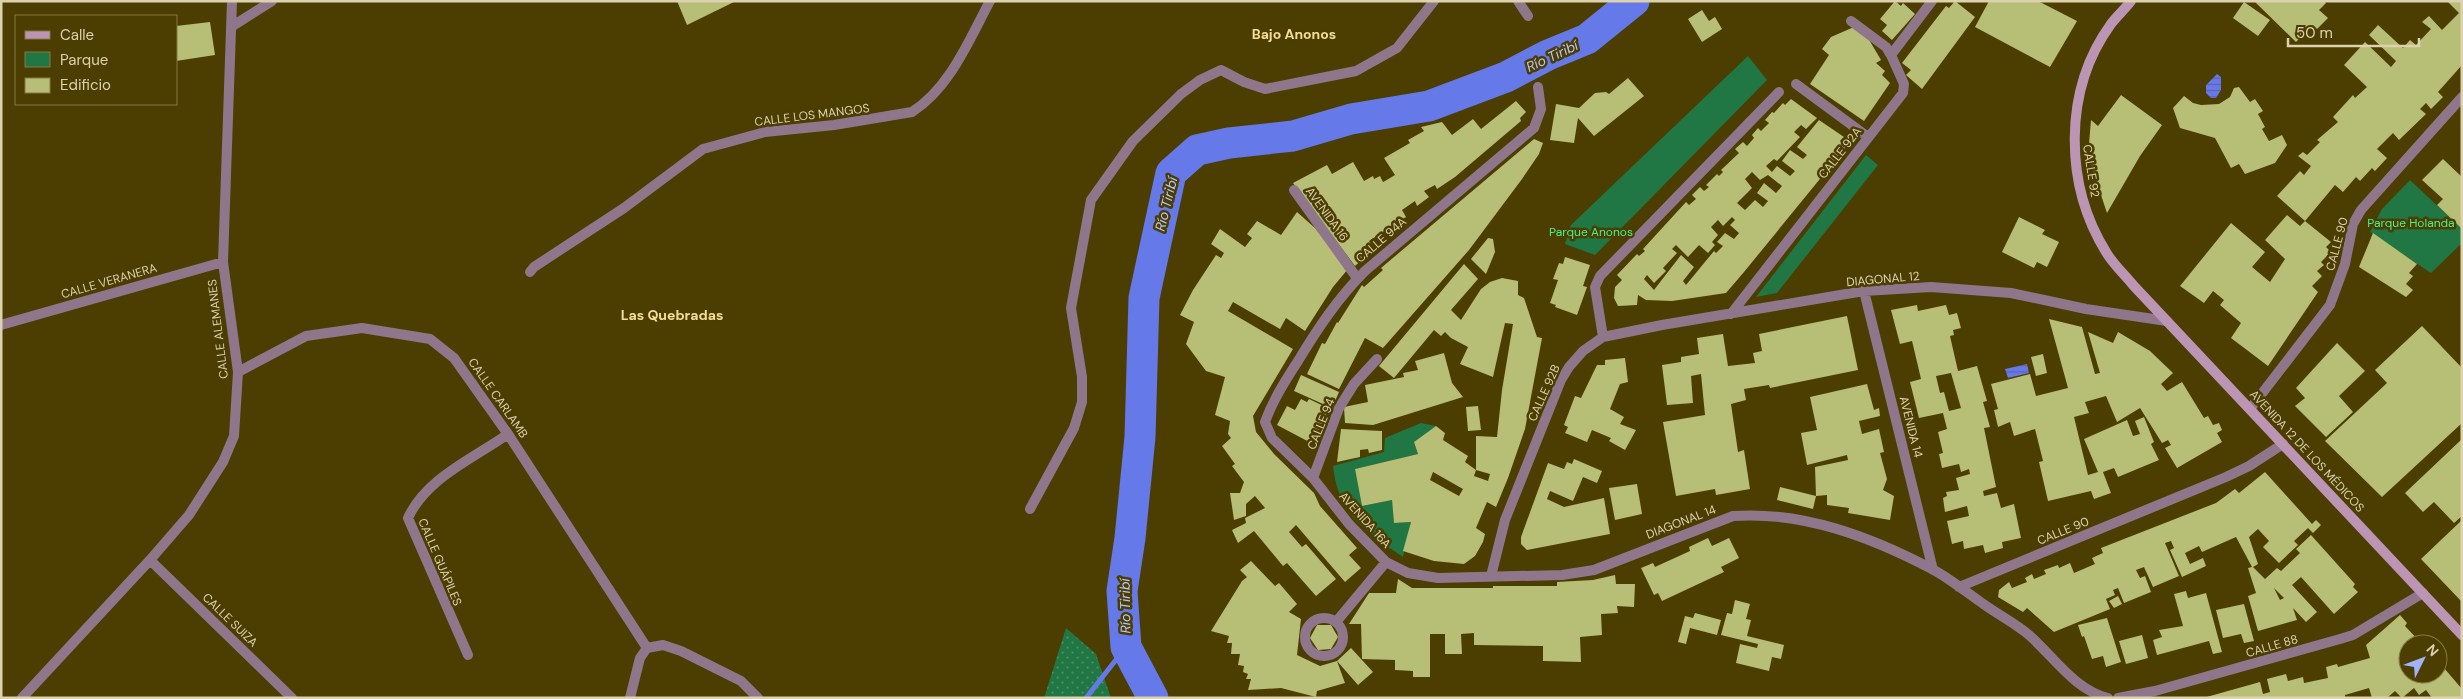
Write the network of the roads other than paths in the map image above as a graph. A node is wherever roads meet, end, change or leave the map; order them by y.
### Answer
1 (232, 1) edge
2 (272, 1) edge
3 (990, 1) edge
4 (1434, 1) edge
5 (1518, 1) edge
6 (1932, 1) edge
7 (2132, 1) edge
8 (1528, 16) dead end
9 (1851, 21) dead end
10 (231, 27) junction
11 (1892, 55) junction
12 (1796, 84) dead end
13 (1538, 87) dead end
14 (1779, 92) dead end
15 (2462, 97) edge
16 (1868, 136) junction
17 (1294, 190) dead end
18 (223, 262) junction
19 (530, 272) dead end
20 (1357, 278) junction
21 (2133, 284) joint
22 (1864, 292) junction
23 (1731, 314) junction
24 (2167, 321) junction
25 (1, 325) edge
26 (1603, 337) junction
27 (1377, 359) dead end
28 (238, 372) junction
29 (2250, 408) junction
30 (508, 434) junction
31 (1272, 438) joint
32 (2283, 444) junction
33 (1313, 478) junction
34 (1030, 510) dead end
35 (150, 560) junction
36 (1386, 562) junction
37 (1933, 570) junction
38 (1491, 576) junction
39 (1959, 587) junction
40 (2423, 593) junction
41 (1336, 622) dead end
42 (2462, 635) edge
43 (647, 648) junction
44 (468, 655) dead end
45 (22, 698) edge
46 (292, 698) edge
47 (630, 698) edge
48 (758, 698) edge
49 (2108, 698) edge
50 (2118, 698) edge

1 - 10 street, CALLE ALEMANES
2 - 10 street
3 - 19 street, CALLE LOS MANGOS
4 - 34 street
5 - 8 street
6 - 11 street
7 - 21 main road, CALLE 92
9 - 11 street
10 - 18 street, CALLE ALEMANES
11 - 16 street, CALLE 92A
12 - 16 street
13 - 20 street, CALLE 94A
14 - 26 street
15 - 29 street, CALLE 90
16 - 23 street, CALLE 92A
17 - 20 street, AVENIDA 16
18 - 25 street, CALLE VERANERA
18 - 28 street, CALLE ALEMANES
20 - 31 street, CALLE 94A
21 - 24 main road, AVENIDA 12 DE LOS MÉDICOS
22 - 23 street, DIAGONAL 12
22 - 24 street, DIAGONAL 12
22 - 37 street, AVENIDA 14
23 - 26 street, DIAGONAL 12
24 - 29 main road, AVENIDA 12 DE LOS MÉDICOS
26 - 38 street, CALLE 92B
27 - 33 street, CALLE 94
28 - 30 street, CALLE CARLAMB
28 - 35 street, CALLE ALEMANES
29 - 32 main road, AVENIDA 12 DE LOS MÉDICOS
30 - 43 street, CALLE CARLAMB
30 - 44 street, CALLE GUÁPILES
31 - 33 street, AVENIDA 16A
32 - 39 street, CALLE 90
32 - 40 main road, AVENIDA 12 DE LOS MÉDICOS
33 - 36 street, AVENIDA 16A
35 - 45 street, CALLE ALEMANES
35 - 46 street, CALLE SUIZA
36 - 38 street, AVENIDA 16A
36 - 41 street
37 - 38 street, DIAGONAL 14
37 - 39 street, DIAGONAL 14
39 - 49 street
40 - 42 main road, AVENIDA 12 DE LOS MÉDICOS
40 - 50 street, CALLE 88
43 - 47 street
43 - 48 street

